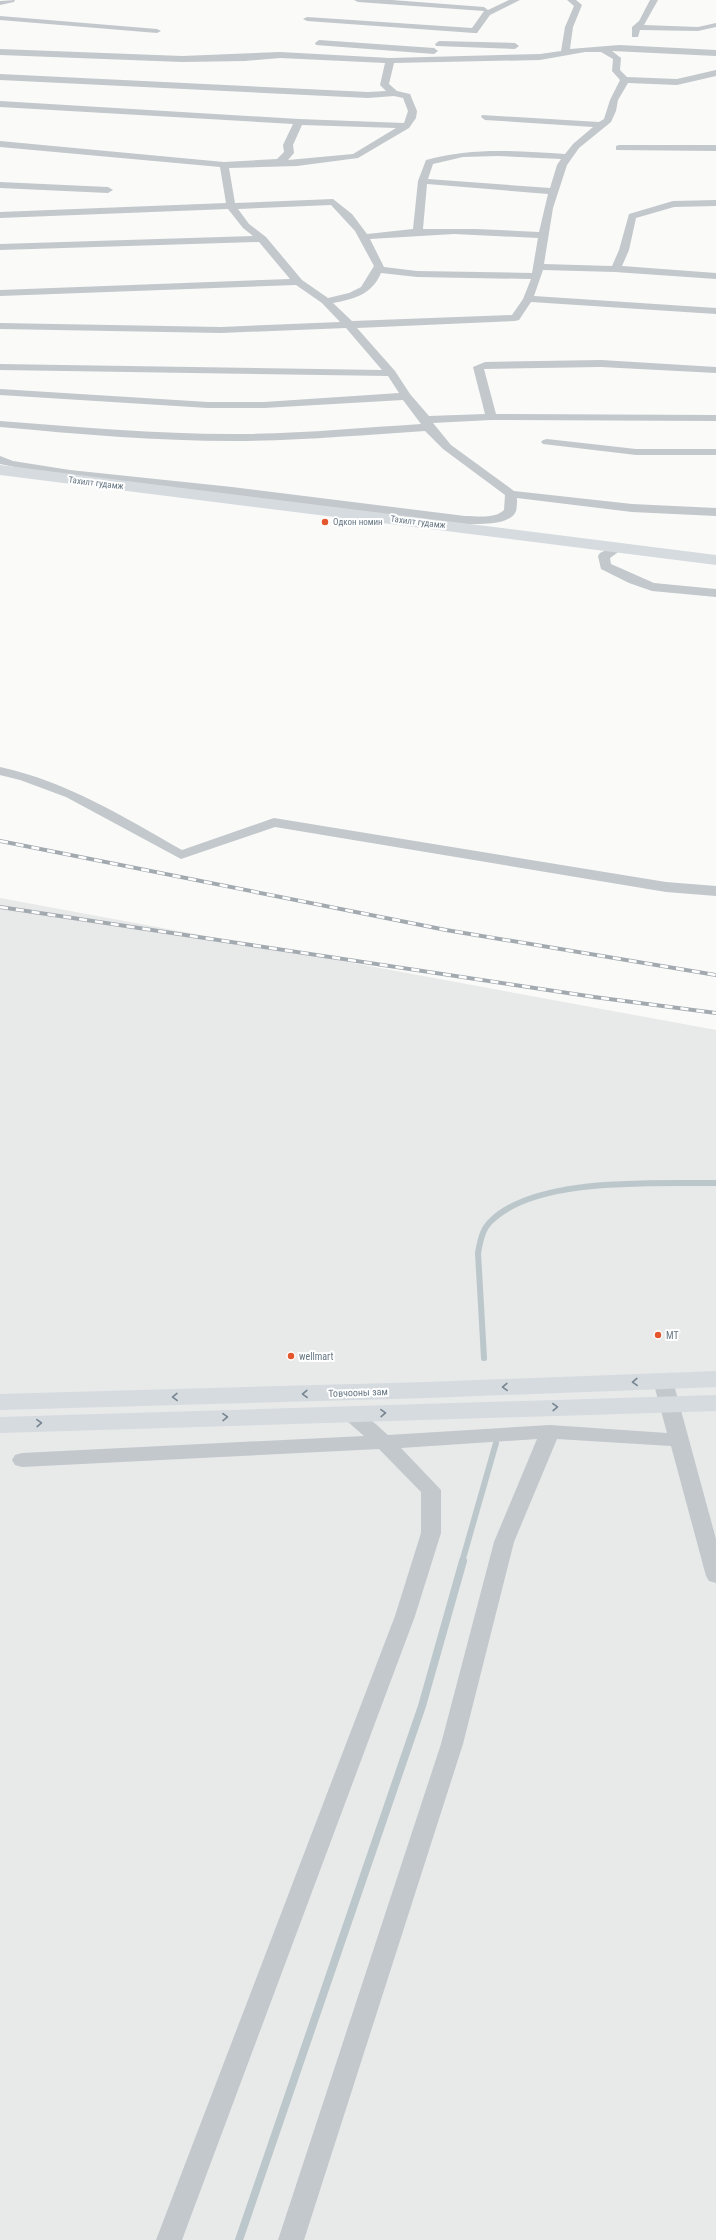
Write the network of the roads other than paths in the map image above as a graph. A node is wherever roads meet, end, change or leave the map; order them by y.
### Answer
1 (11, 0) edge
2 (358, 0) edge
3 (491, 0) edge
4 (516, 0) edge
5 (573, 0) edge
6 (654, 0) edge
7 (0, 3) edge
8 (486, 11) junction
9 (0, 18) edge
10 (307, 19) dead end
11 (716, 25) edge
12 (636, 27) junction
13 (450, 29) junction
14 (157, 31) dead end
15 (319, 43) dead end
16 (515, 46) dead end
17 (437, 47) junction
18 (632, 49) junction
19 (604, 50) junction
20 (0, 52) edge
21 (565, 52) junction
22 (716, 53) edge
23 (390, 61) junction
24 (429, 61) junction
25 (716, 73) edge
26 (0, 77) edge
27 (625, 80) junction
28 (394, 93) junction
29 (0, 104) edge
30 (485, 117) dead end
31 (299, 122) junction
32 (599, 125) junction
33 (406, 126) junction
34 (0, 144) edge
35 (619, 148) dead end
36 (716, 148) edge
37 (568, 157) junction
38 (280, 162) junction
39 (224, 165) junction
40 (423, 181) junction
41 (0, 185) edge
42 (108, 190) dead end
43 (552, 191) junction
44 (716, 193) edge
45 (716, 203) edge
46 (231, 206) junction
47 (0, 214) edge
48 (418, 232) junction
49 (543, 235) junction
50 (364, 237) junction
51 (262, 239) junction
52 (0, 247) edge
53 (378, 269) junction
54 (615, 269) junction
55 (537, 272) junction
56 (716, 276) edge
57 (298, 282) junction
58 (0, 293) edge
59 (528, 299) junction
60 (326, 301) junction
61 (716, 311) edge
62 (348, 324) junction
63 (0, 326) edge
64 (0, 367) edge
65 (716, 370) edge
66 (391, 373) junction
67 (0, 392) edge
68 (406, 396) junction
69 (491, 417) junction
70 (716, 418) edge
71 (0, 424) edge
72 (427, 424) junction
73 (547, 442) dead end
74 (716, 452) edge
75 (0, 460) edge
76 (0, 470) edge
77 (511, 494) junction
78 (303, 505) junction
79 (716, 512) edge
80 (443, 522) junction
81 (618, 548) junction
82 (716, 560) edge
83 (716, 593) edge
84 (0, 771) edge
85 (716, 890) edge
86 (716, 1379) edge
87 (663, 1381) junction
88 (0, 1402) edge
89 (716, 1403) edge
90 (669, 1405) junction
91 (349, 1414) junction
92 (0, 1424) edge
93 (550, 1432) junction
94 (678, 1440) junction
95 (384, 1442) junction
96 (22, 1460) dead end
97 (716, 1576) edge
98 (169, 2240) edge
99 (291, 2240) edge

1 - 7 street
2 - 8 street
3 - 8 street
4 - 8 street
5 - 21 street
6 - 12 street
8 - 13 street
9 - 14 street
10 - 13 street
11 - 12 street
12 - 18 street
13 - 17 street
15 - 17 street
16 - 17 street
17 - 24 street
18 - 19 street
18 - 22 street
19 - 21 street
19 - 27 street
20 - 23 street
21 - 24 street
23 - 24 street
23 - 28 street
25 - 27 street
26 - 28 street
27 - 32 street
28 - 33 street
29 - 31 street
30 - 32 street
31 - 33 street
31 - 38 street
32 - 37 street
33 - 38 street
34 - 39 street
35 - 36 street
37 - 40 street
37 - 43 street
38 - 39 street
39 - 46 street
40 - 43 street
40 - 48 street
41 - 42 street
43 - 49 street
44 - 45 street
45 - 54 street
46 - 47 street
46 - 50 street
46 - 51 street
48 - 49 street
48 - 50 street
49 - 55 street
50 - 53 street
51 - 52 street
51 - 57 street
53 - 55 street
53 - 60 street
54 - 55 street
54 - 56 street
55 - 59 street
57 - 58 street
57 - 60 street
59 - 61 street
59 - 62 street
60 - 62 street
62 - 63 street
62 - 66 street
64 - 66 street
65 - 69 street
66 - 68 street
67 - 68 street
68 - 72 street
69 - 70 street
69 - 72 street
71 - 72 street
72 - 77 street
73 - 74 street
75 - 78 street
76 - 78 main road, Тахилт гудамж
77 - 79 street
77 - 80 street
78 - 80 main road, Тахилт гудамж
80 - 81 main road, Тахилт гудамж
81 - 82 main road, Тахилт гудамж
81 - 83 street
84 - 85 street
86 - 87 main road, Товчооны зам
87 -> 88 main road, Товчооны зам
87 - 90 street
89 - 90 main road
91 -> 90 main road
90 - 94 street
92 -> 91 main road
91 - 95 street
93 - 94 street
93 - 95 street
93 - 99 street
94 - 97 street
95 - 96 street
95 - 98 street

